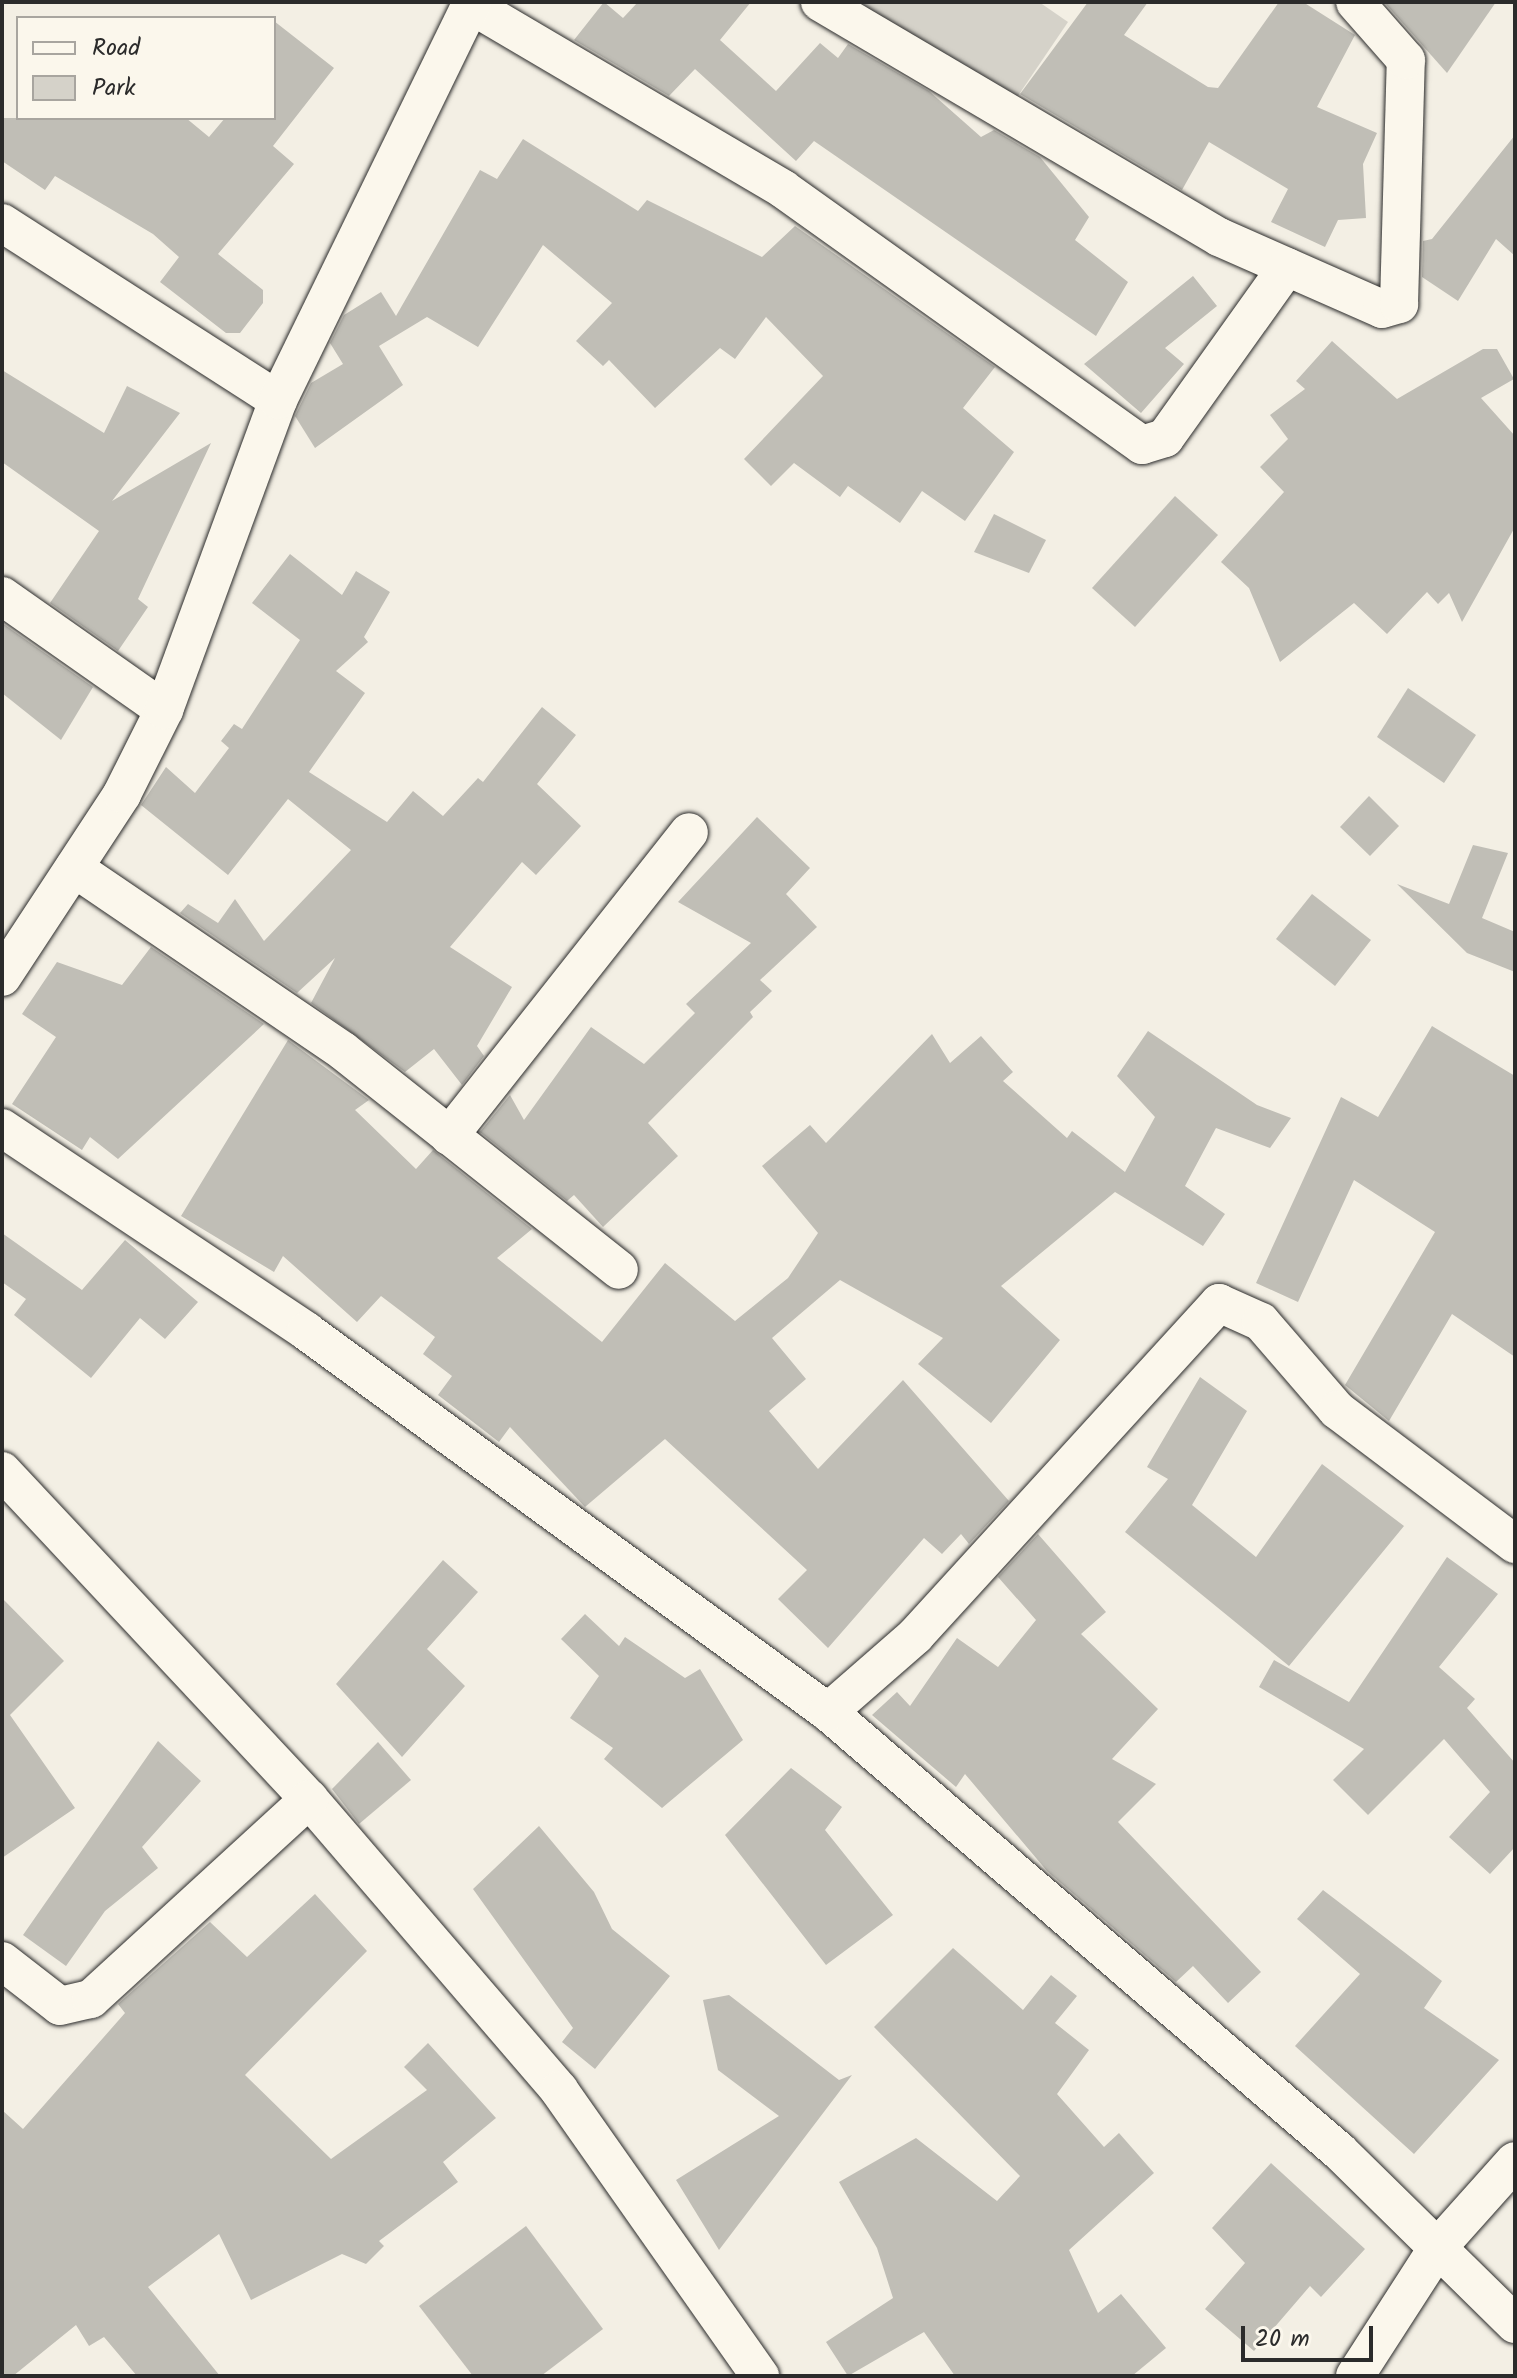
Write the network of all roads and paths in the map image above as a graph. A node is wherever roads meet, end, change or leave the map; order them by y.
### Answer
1 (820, 2) edge
2 (1355, 2) edge
3 (472, 4) edge
4 (2, 223) edge
5 (1287, 267) junction
6 (278, 400) junction
7 (2, 596) edge
8 (164, 710) junction
9 (689, 832) dead end
10 (74, 868) junction
11 (2, 977) edge
12 (2, 1128) edge
13 (449, 1136) junction
14 (619, 1270) dead end
15 (2, 1471) edge
16 (1515, 1544) edge
17 (828, 1712) junction
18 (309, 1799) junction
19 (2, 1961) edge
20 (1515, 2161) edge
21 (1438, 2247) junction
22 (1515, 2324) edge
23 (760, 2376) edge
24 (1355, 2376) edge

1 - 5 street
2 - 5 street
3 - 5 street
3 - 6 street
4 - 6 street
6 - 8 street
7 - 8 street
8 - 10 street
9 - 13 street
10 - 11 street
10 - 13 street
12 - 17 street
13 - 14 street
15 - 18 street
16 - 17 street
17 - 21 street
18 - 19 street
18 - 23 street
20 - 21 street
21 - 22 street
21 - 24 street

